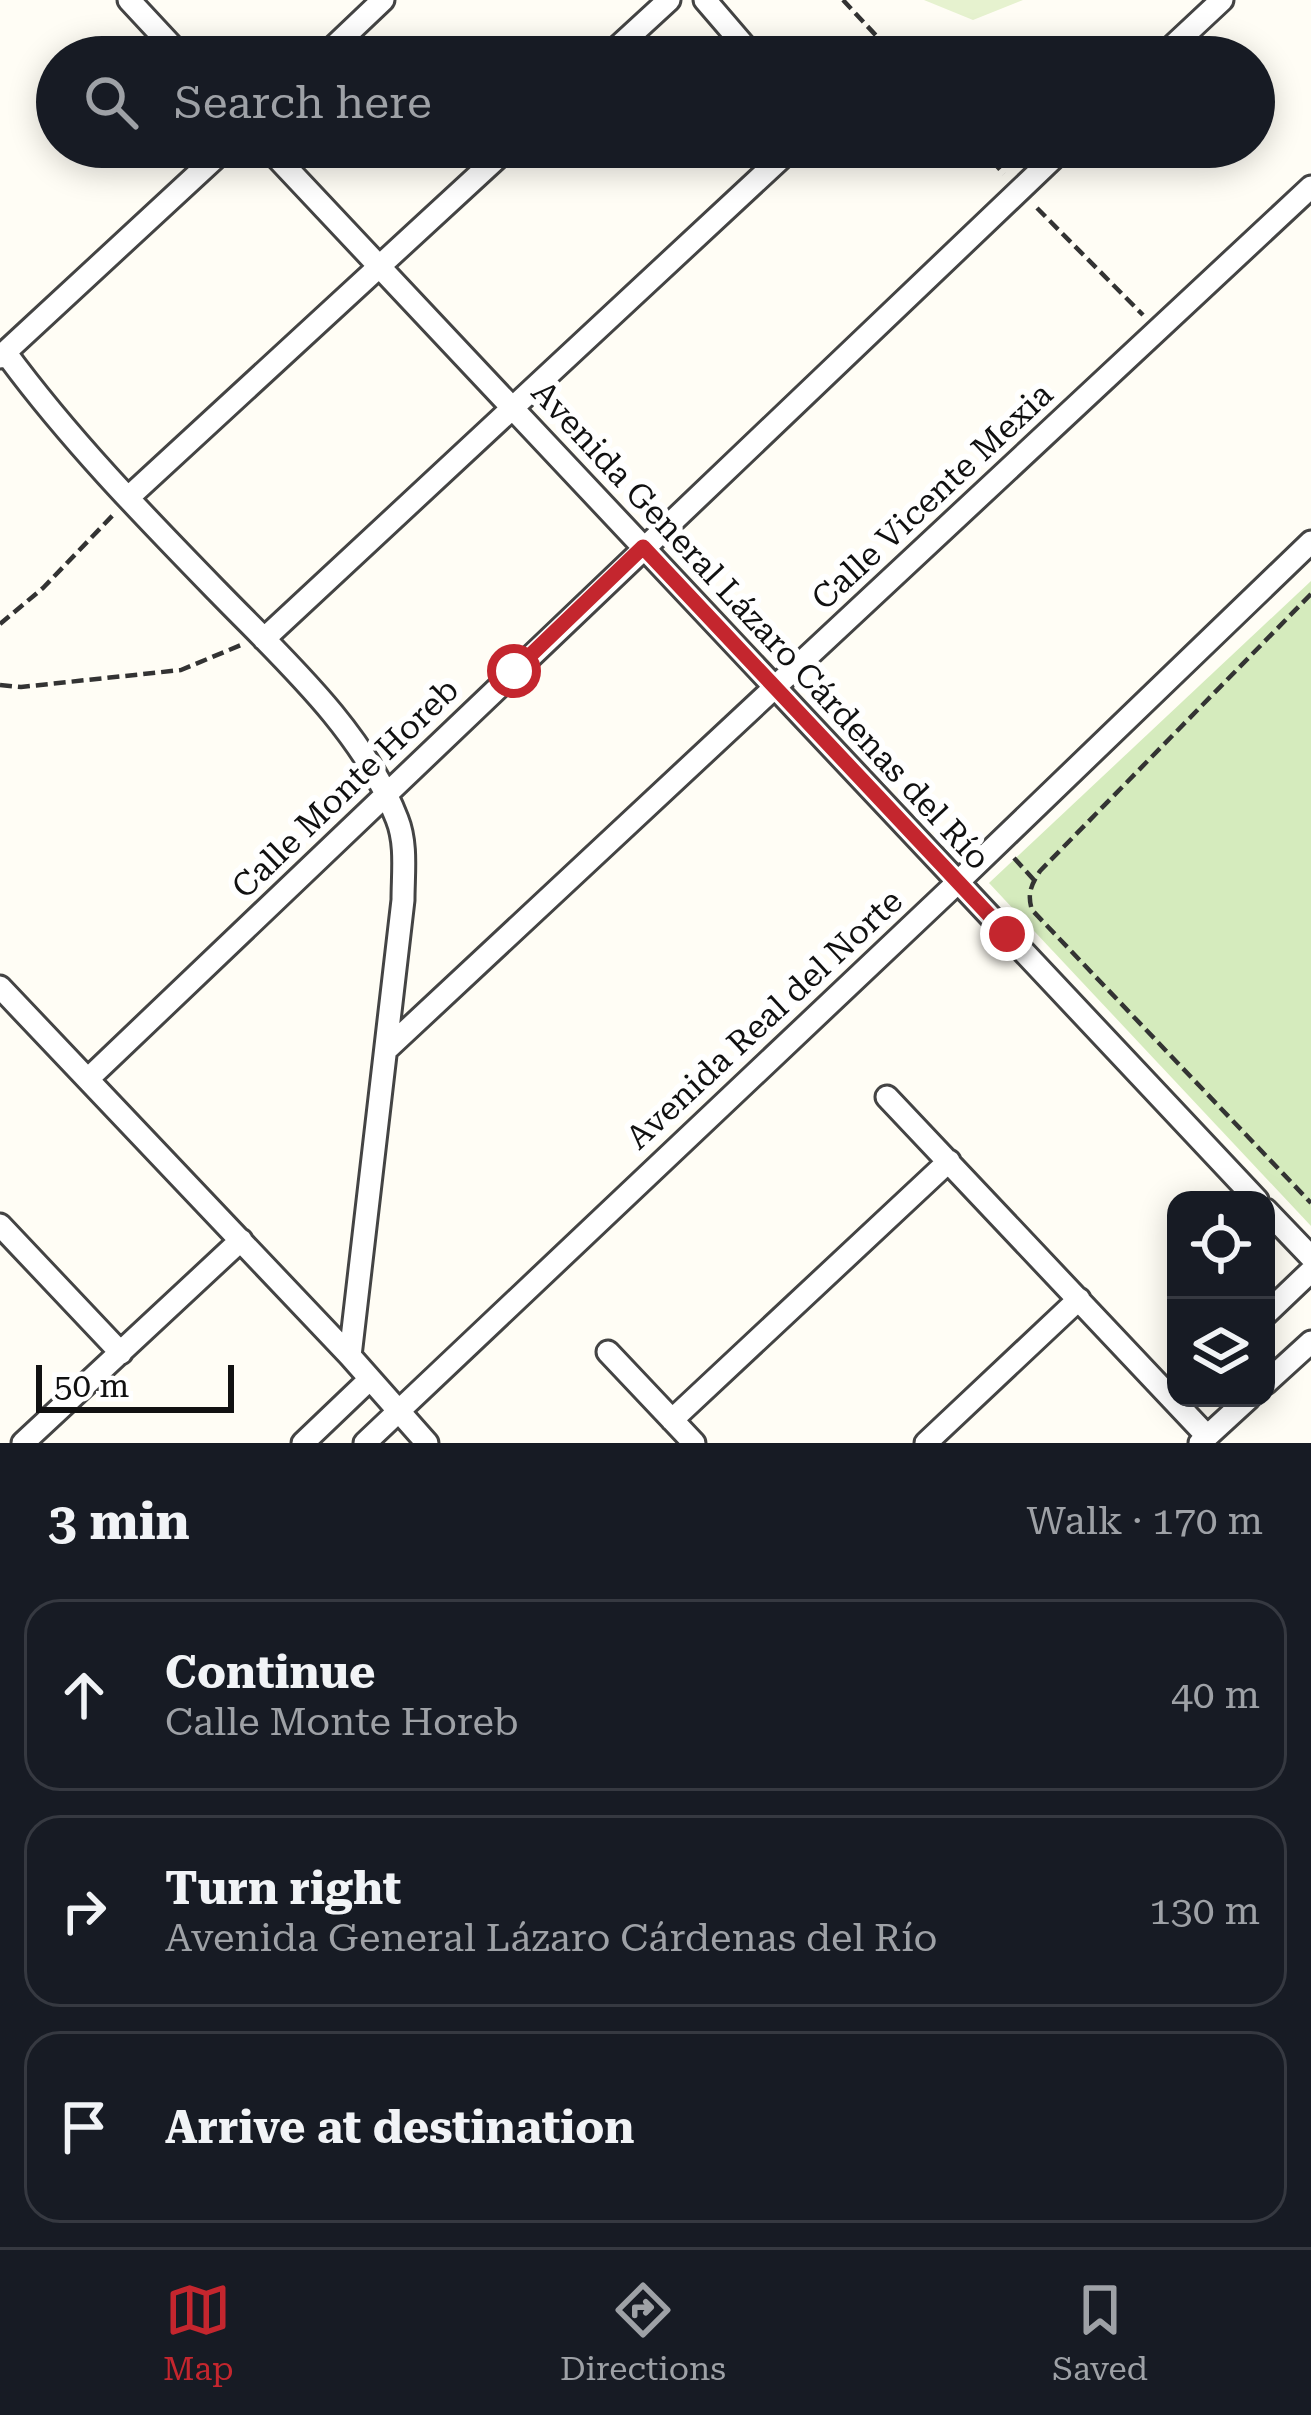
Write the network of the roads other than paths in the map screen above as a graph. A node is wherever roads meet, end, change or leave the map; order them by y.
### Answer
1 (129, 0) edge
2 (383, 0) edge
3 (669, 0) edge
4 (705, 0) edge
5 (1222, 0) edge
6 (162, 36) edge
7 (345, 36) edge
8 (630, 36) edge
9 (736, 36) edge
10 (1183, 36) edge
11 (204, 168) edge
12 (287, 168) edge
13 (486, 168) edge
14 (770, 168) edge
15 (1042, 168) edge
16 (1311, 187) edge
17 (380, 266) junction
18 (3, 355) edge
19 (512, 408) junction
20 (130, 496) junction
21 (1311, 542) edge
22 (643, 547) junction
23 (264, 639) junction
24 (775, 687) junction
25 (386, 795) junction
26 (958, 882) junction
27 (0, 987) edge
28 (388, 1049) junction
29 (88, 1079) junction
30 (886, 1097) dead end
31 (949, 1161) junction
32 (1249, 1191) edge
33 (1275, 1220) edge
34 (0, 1225) edge
35 (241, 1240) junction
36 (1311, 1258) edge
37 (1311, 1271) edge
38 (1079, 1299) junction
39 (1275, 1305) edge
40 (1311, 1342) edge
41 (608, 1352) dead end
42 (121, 1353) junction
43 (350, 1356) junction
44 (1275, 1375) edge
45 (370, 1379) junction
46 (1167, 1391) edge
47 (1181, 1407) edge
48 (1240, 1407) edge
49 (398, 1412) junction
50 (672, 1420) junction
51 (1204, 1440) edge
52 (23, 1443) edge
53 (303, 1443) edge
54 (364, 1443) edge
55 (427, 1443) edge
56 (694, 1443) edge
57 (926, 1443) edge

1 - 6 street
2 - 7 street
3 - 8 street
4 - 9 street
5 - 10 street
11 - 18 street
12 - 17 street, Avenida General Lázaro Cárdenas del Río
13 - 17 street
14 - 19 street
15 - 22 street, Calle Monte Horeb
16 - 24 street, Calle Vicente Mexia
17 - 19 street, Avenida General Lázaro Cárdenas del Río
17 - 20 street
18 - 20 street
19 - 22 street, Avenida General Lázaro Cárdenas del Río
19 - 23 street
20 - 23 street
21 - 26 street, Avenida Real del Norte
22 - 24 street, Avenida General Lázaro Cárdenas del Río
22 - 25 street, Calle Monte Horeb
23 - 25 street
24 - 26 street, Avenida General Lázaro Cárdenas del Río
24 - 28 street, Calle Vicente Mexia
25 - 28 street
25 - 29 street, Calle Monte Horeb
26 - 32 street, Avenida General Lázaro Cárdenas del Río
26 - 49 street, Avenida Real del Norte
27 - 29 street
28 - 43 street
29 - 35 street
30 - 31 street
31 - 38 street
31 - 50 street
33 - 36 street
34 - 42 street
35 - 42 street
35 - 43 street
37 - 39 street
38 - 46 street
38 - 57 street
40 - 44 street
41 - 50 street
42 - 52 street
43 - 45 street
45 - 49 street
45 - 53 street
47 - 51 street
48 - 51 street
49 - 54 street, Avenida Real del Norte
49 - 55 street
50 - 56 street

